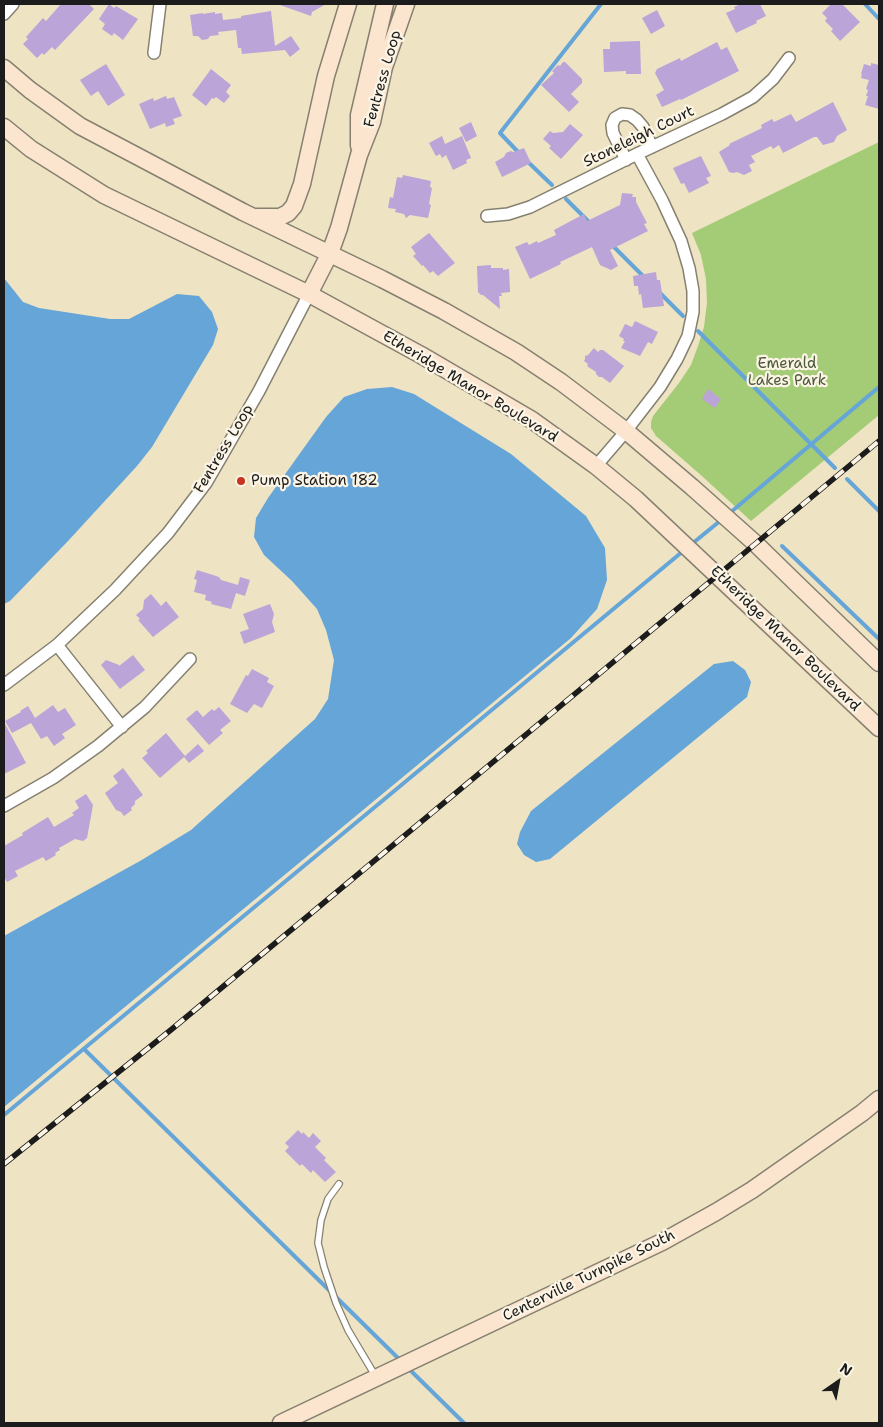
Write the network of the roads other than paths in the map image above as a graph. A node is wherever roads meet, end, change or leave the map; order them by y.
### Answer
1 (13, 4) edge
2 (160, 4) edge
3 (348, 4) edge
4 (385, 4) edge
5 (406, 4) edge
6 (4, 14) edge
7 (154, 53) dead end
8 (789, 58) dead end
9 (4, 68) edge
10 (4, 128) edge
11 (652, 147) junction
12 (637, 154) junction
13 (359, 155) junction
14 (626, 160) junction
15 (487, 216) dead end
16 (253, 217) junction
17 (330, 253) junction
18 (309, 294) junction
19 (626, 431) junction
20 (596, 466) junction
21 (57, 645) junction
22 (190, 659) dead end
23 (879, 663) edge
24 (4, 685) edge
25 (122, 727) junction
26 (879, 728) edge
27 (4, 806) edge
28 (879, 1099) edge
29 (339, 1184) dead end
30 (376, 1377) junction
31 (281, 1423) edge

1 - 6 street
2 - 7 street
3 - 16 main road
4 - 13 main road, Fentress Loop
5 - 13 main road, Fentress Loop
8 - 11 street, Stoneleigh Court
9 - 16 main road
10 - 18 main road, Etheridge Manor Boulevard
11 - 12 street, Stoneleigh Court
11 - 14 street
12 - 14 street, Stoneleigh Court
12 - 19 street
13 - 17 main road, Fentress Loop
14 - 15 street, Stoneleigh Court
16 - 17 main road
17 - 18 main road, Fentress Loop
17 - 19 main road
18 - 20 main road, Etheridge Manor Boulevard
18 - 21 street, Fentress Loop
19 - 20 street
19 - 23 main road
20 - 26 main road, Etheridge Manor Boulevard
21 - 24 street, Fentress Loop
21 - 25 street
22 - 25 street
25 - 27 street
28 - 30 main road, Centerville Turnpike South
29 - 30 lane
30 - 31 main road, Centerville Turnpike South

